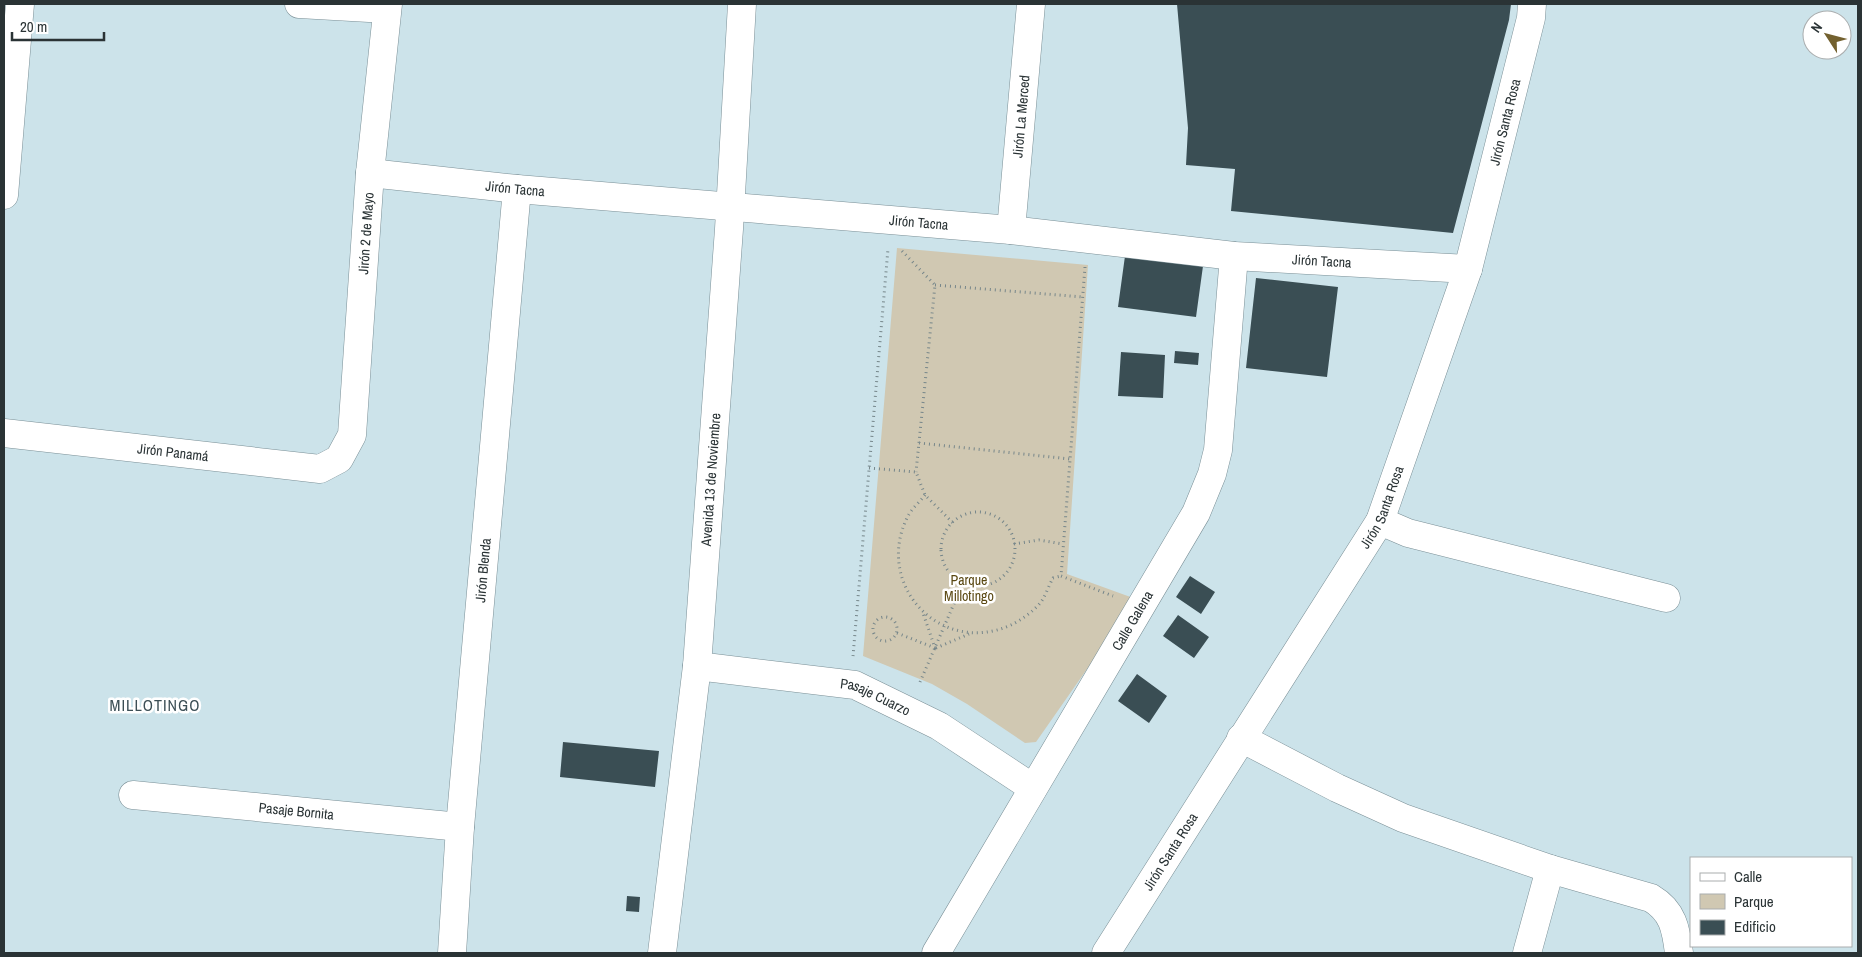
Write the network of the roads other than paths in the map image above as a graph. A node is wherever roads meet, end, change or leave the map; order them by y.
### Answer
1 (20, 4) edge
2 (299, 4) edge
3 (742, 4) edge
4 (1031, 4) edge
5 (1532, 4) edge
6 (387, 6) edge
7 (370, 172) junction
8 (517, 189) junction
9 (4, 195) edge
10 (730, 206) junction
11 (1011, 230) junction
12 (1234, 256) junction
13 (1468, 269) junction
14 (4, 433) edge
15 (339, 459) joint
16 (1380, 521) junction
17 (1666, 598) dead end
18 (697, 666) junction
19 (1241, 738) junction
20 (1033, 788) junction
21 (133, 795) dead end
22 (460, 827) junction
23 (1550, 869) junction
24 (452, 953) edge
25 (662, 953) edge
26 (936, 953) edge
27 (1106, 953) edge
28 (1527, 953) edge
29 (1679, 953) edge

1 - 9 street
2 - 6 street
3 - 10 street, Avenida 13 de Noviembre
4 - 11 street, Jirón La Merced
5 - 13 street, Jirón Santa Rosa
6 - 7 street, Jirón 2 de Mayo
7 - 8 street, Jirón Tacna
7 - 15 street, Jirón 2 de Mayo
8 - 10 street, Jirón Tacna
8 - 22 street, Jirón Blenda
10 - 11 street, Jirón Tacna
10 - 18 street, Avenida 13 de Noviembre
11 - 12 street, Jirón Tacna
12 - 13 street, Jirón Tacna
12 - 20 street, Calle Galena
13 - 16 street, Jirón Santa Rosa
14 - 15 street, Jirón Panamá
16 - 17 street
16 - 19 street, Jirón Santa Rosa
18 - 20 street, Pasaje Cuarzo
18 - 25 street, Avenida 13 de Noviembre
19 - 23 street
19 - 27 street, Jirón Santa Rosa
20 - 26 street, Calle Galena
21 - 22 street, Pasaje Bornita
22 - 24 street, Jirón Blenda
23 - 28 street
23 - 29 street

